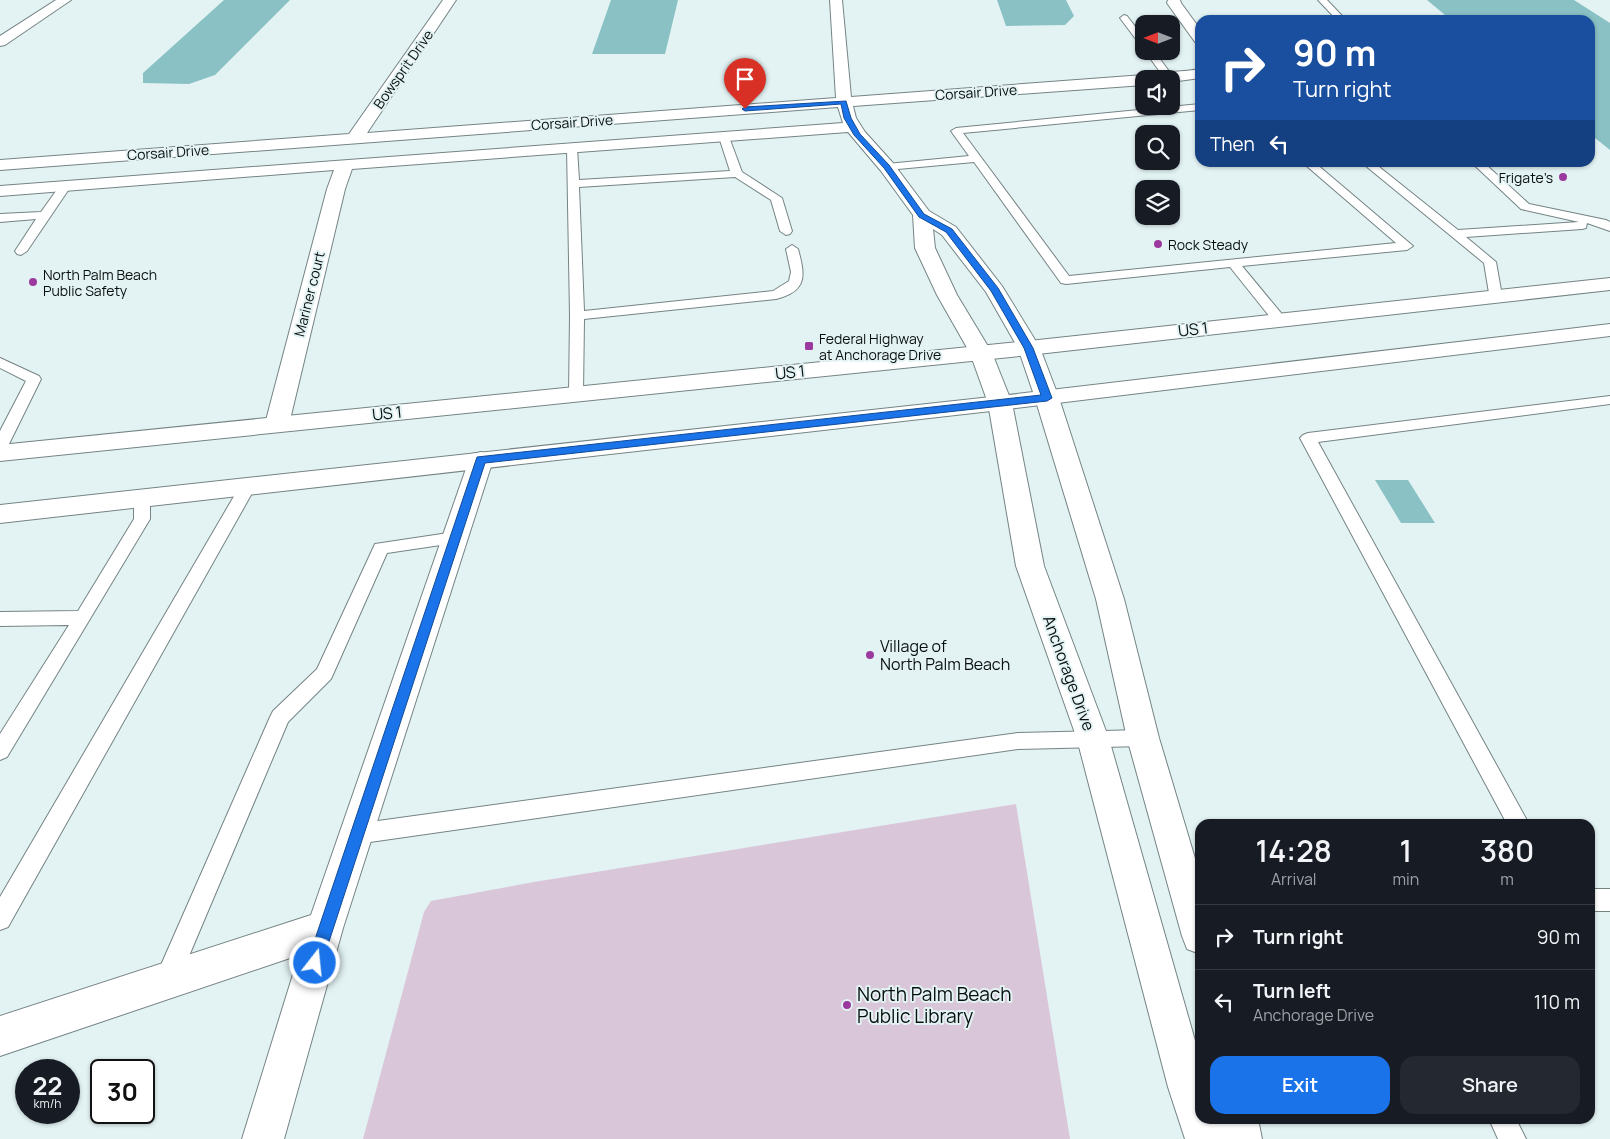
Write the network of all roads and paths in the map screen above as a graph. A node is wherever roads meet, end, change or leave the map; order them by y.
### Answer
1 (65, 0) edge
2 (450, 0) edge
3 (836, 0) edge
4 (1174, 0) edge
5 (1322, 0) edge
6 (1337, 15) edge
7 (1124, 18) dead end
8 (1135, 32) edge
9 (1195, 32) edge
10 (0, 42) edge
11 (1195, 74) edge
12 (1180, 77) edge
13 (1135, 81) edge
14 (844, 102) junction
15 (1195, 107) edge
16 (853, 127) junction
17 (724, 137) junction
18 (355, 138) junction
19 (572, 148) junction
20 (975, 158) junction
21 (345, 164) junction
22 (0, 165) edge
23 (887, 167) junction
24 (1313, 167) edge
25 (1372, 167) edge
26 (1481, 167) edge
27 (736, 174) junction
28 (574, 184) junction
29 (65, 186) junction
30 (0, 191) edge
31 (45, 215) junction
32 (922, 215) junction
33 (0, 218) edge
34 (1606, 225) edge
35 (786, 231) dead end
36 (1456, 234) junction
37 (792, 249) dead end
38 (21, 251) dead end
39 (1233, 262) junction
40 (1610, 284) edge
41 (1495, 296) junction
42 (577, 316) junction
43 (1279, 319) junction
44 (1610, 330) edge
45 (1029, 348) junction
46 (981, 353) junction
47 (0, 362) edge
48 (576, 393) junction
49 (1047, 398) junction
50 (1610, 400) edge
51 (1000, 403) junction
52 (277, 424) junction
53 (0, 446) edge
54 (0, 453) edge
55 (481, 460) junction
56 (248, 486) junction
57 (142, 498) junction
58 (0, 514) edge
59 (455, 538) junction
60 (83, 618) junction
61 (0, 619) edge
62 (1142, 738) junction
63 (1093, 739) junction
64 (0, 751) edge
65 (1515, 819) edge
66 (356, 834) junction
67 (1595, 900) edge
68 (1610, 900) edge
69 (0, 918) edge
70 (1195, 919) edge
71 (325, 928) junction
72 (166, 981) junction
73 (0, 1036) edge
74 (1195, 1107) edge
75 (1201, 1124) edge
76 (1238, 1124) edge
77 (1505, 1124) edge
78 (263, 1139) edge
79 (1206, 1139) edge
80 (1240, 1139) edge
81 (1513, 1139) edge

1 - 10 street
2 - 18 street, Bowsprit Drive
3 - 14 street
4 - 9 street
5 - 6 lane
7 - 8 lane
11 - 12 street
13 - 14 street, Corsair Drive
14 - 16 street
14 - 18 street, Corsair Drive
15 - 20 lane
16 - 17 street
16 - 23 street
17 - 19 street
17 - 27 lane
18 - 22 street, Corsair Drive
19 - 21 street
19 - 28 lane
20 - 23 lane
20 - 39 lane
21 - 29 street
21 - 52 street, Mariner court
23 - 32 street
24 - 39 lane
25 - 36 lane
26 - 34 lane
27 - 28 lane
27 - 35 lane
28 - 42 lane
29 - 30 street
29 - 31 lane
31 - 33 lane
31 - 38 lane
32 - 45 street
32 - 46 street, Anchorage Drive
34 - 36 lane
36 - 41 lane
37 - 42 lane
39 - 43 lane
40 - 41 street, US 1 / US 1
41 - 43 street, US 1 / US 1
42 - 48 lane
43 - 45 street, US 1 / US 1
44 - 49 street
45 - 46 street, US 1 / US 1
45 - 49 street
46 - 48 street, US 1 / US 1
46 - 51 street, Anchorage Drive
47 - 53 lane
48 - 52 street, US 1 / US 1
49 - 51 street
49 - 62 street
50 - 65 lane
51 - 55 street
51 - 63 street, Anchorage Drive
52 - 54 street, US 1 / US 1
55 - 56 street
55 - 59 street
56 - 57 street
56 - 69 lane
57 - 58 street
57 - 60 lane
59 - 66 street
59 - 72 lane
60 - 61 lane
60 - 64 lane
62 - 63 lane
62 - 70 street
63 - 66 lane
63 - 74 street, Anchorage Drive
66 - 71 street
67 - 68 lane
71 - 72 street
71 - 78 street
72 - 73 street
75 - 79 street, Anchorage Drive
76 - 80 street
77 - 81 lane

